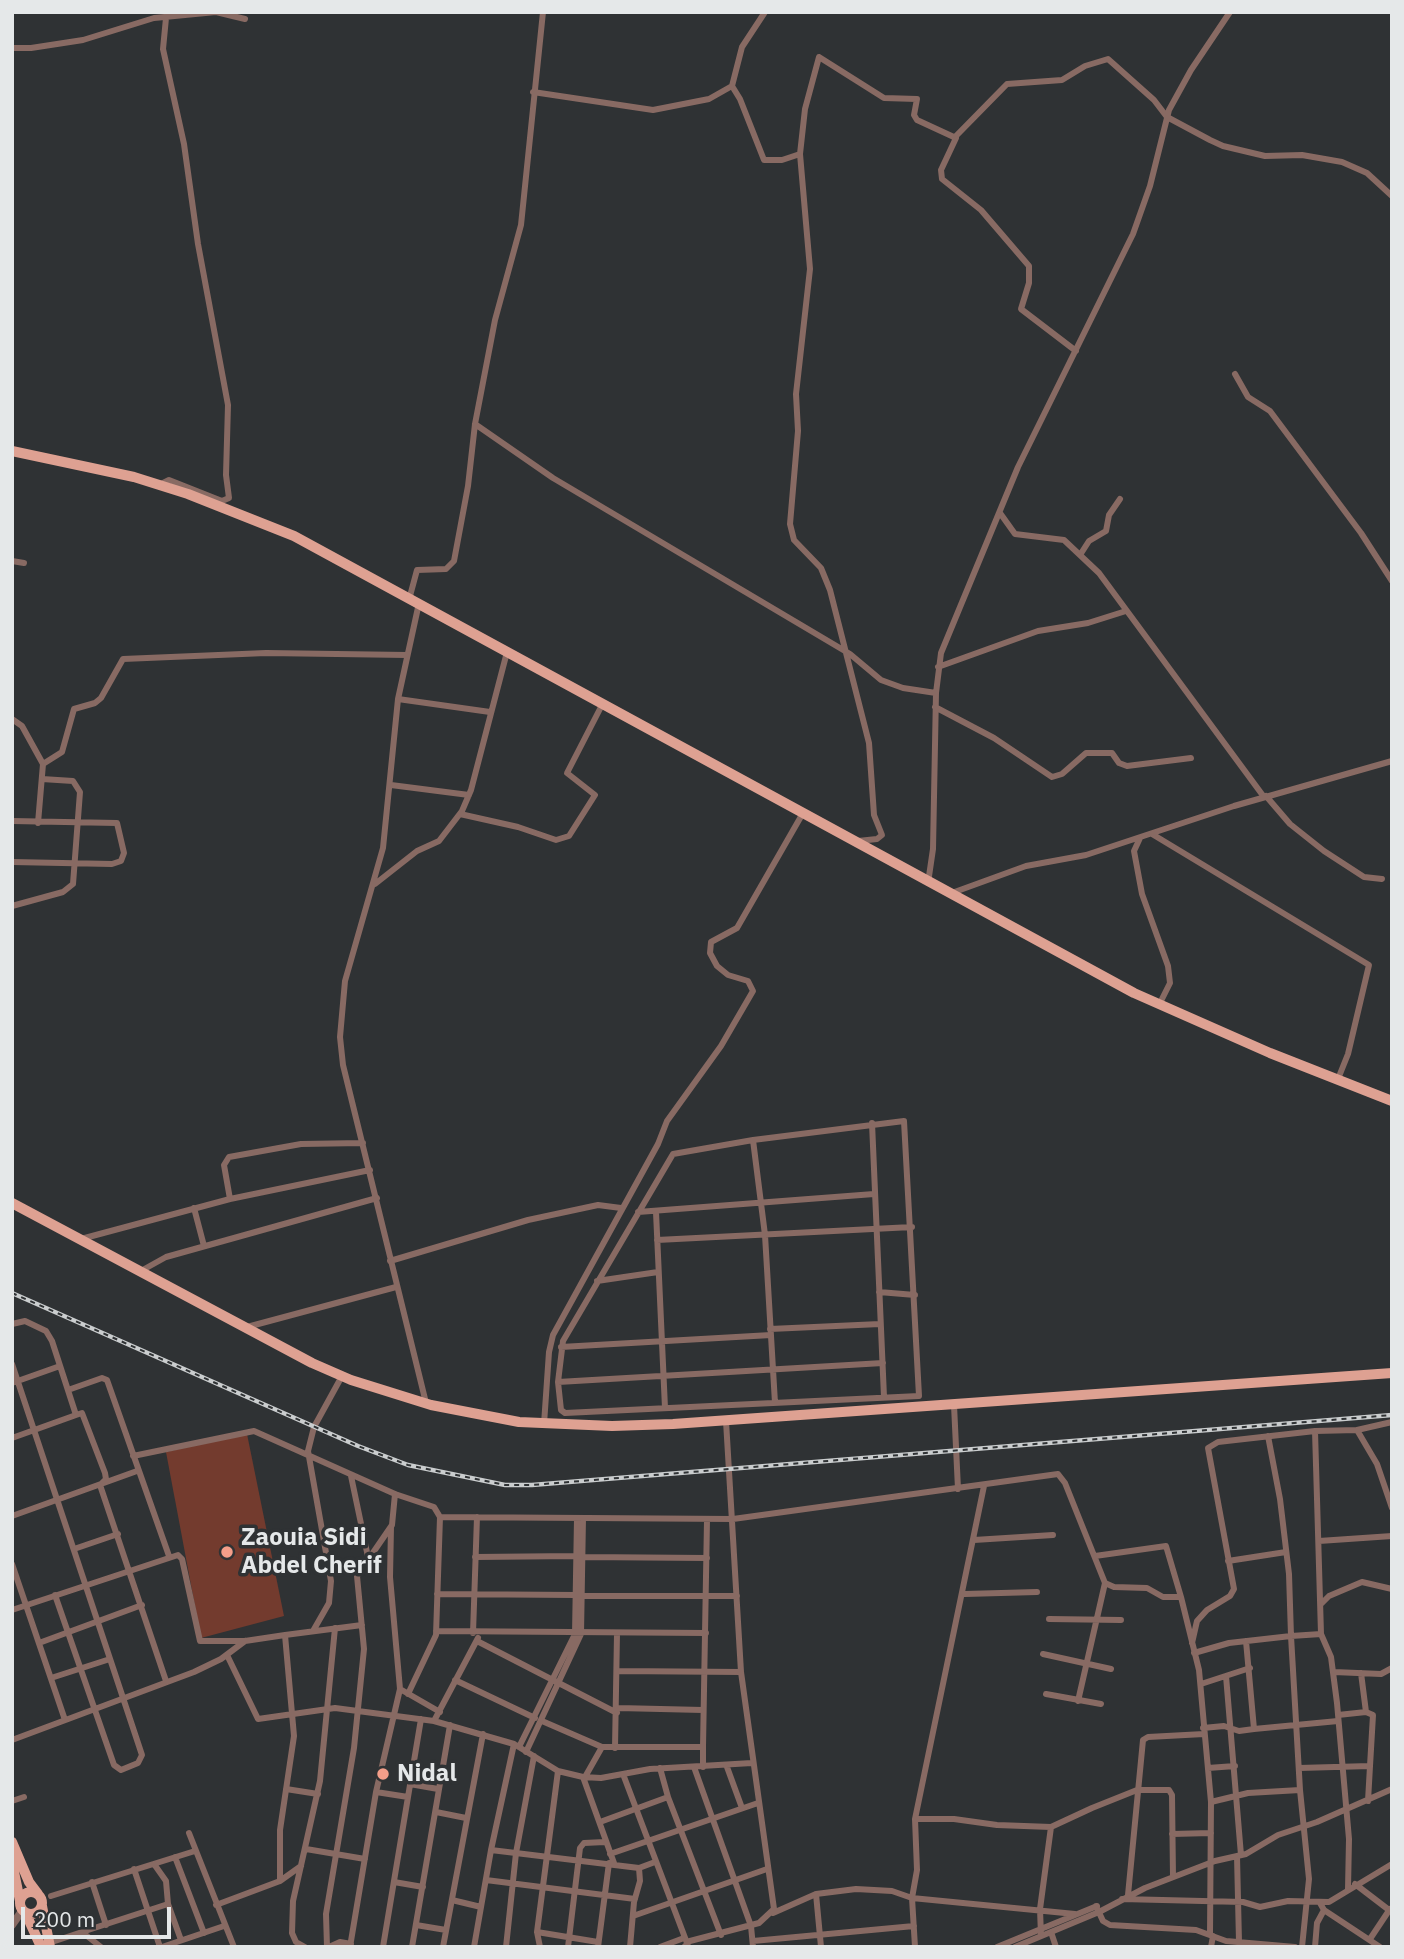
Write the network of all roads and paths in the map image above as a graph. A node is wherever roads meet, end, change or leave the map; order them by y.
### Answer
1 (543, 12) edge
2 (765, 12) edge
3 (1230, 12) edge
4 (154, 15) edge
5 (166, 18) junction
6 (245, 19) dead end
7 (12, 48) edge
8 (732, 86) junction
9 (533, 92) junction
10 (1167, 117) junction
11 (955, 136) junction
12 (800, 154) junction
13 (1392, 196) edge
14 (1076, 351) junction
15 (1235, 374) dead end
16 (475, 424) junction
17 (12, 451) edge
18 (159, 485) junction
19 (1120, 499) dead end
20 (1000, 513) junction
21 (1080, 555) junction
22 (12, 561) edge
23 (24, 563) dead end
24 (1392, 580) edge
25 (414, 599) junction
26 (1126, 611) junction
27 (508, 652) junction
28 (848, 652) junction
29 (407, 655) junction
30 (938, 667) junction
31 (936, 693) junction
32 (398, 699) junction
33 (603, 703) junction
34 (935, 707) junction
35 (490, 712) junction
36 (12, 719) edge
37 (1191, 758) dead end
38 (1392, 761) edge
39 (43, 764) junction
40 (42, 779) junction
41 (391, 785) junction
42 (469, 795) junction
43 (1265, 797) junction
44 (460, 814) junction
45 (803, 814) junction
46 (12, 821) edge
47 (38, 822) junction
48 (80, 824) junction
49 (1152, 834) junction
50 (1140, 838) junction
51 (853, 842) junction
52 (12, 862) edge
53 (75, 863) junction
54 (1382, 879) dead end
55 (928, 883) junction
56 (375, 884) junction
57 (949, 894) junction
58 (12, 906) edge
59 (1159, 1004) junction
60 (1338, 1079) junction
61 (1392, 1101) edge
62 (872, 1123) junction
63 (753, 1140) junction
64 (363, 1143) junction
65 (370, 1170) junction
66 (874, 1194) junction
67 (377, 1198) junction
68 (230, 1199) junction
69 (12, 1203) edge
70 (761, 1203) junction
71 (194, 1208) junction
72 (621, 1208) junction
73 (638, 1212) junction
74 (656, 1212) junction
75 (912, 1227) junction
76 (875, 1228) junction
77 (765, 1235) junction
78 (79, 1240) junction
79 (657, 1240) junction
80 (204, 1246) junction
81 (390, 1261) junction
82 (139, 1272) junction
83 (659, 1272) junction
84 (597, 1281) junction
85 (396, 1287) junction
86 (879, 1292) junction
87 (915, 1296) junction
88 (12, 1324) edge
89 (880, 1324) junction
90 (242, 1328) junction
91 (771, 1332) junction
92 (662, 1339) junction
93 (561, 1347) junction
94 (883, 1363) junction
95 (12, 1364) edge
96 (60, 1366) junction
97 (773, 1368) junction
98 (1392, 1373) edge
99 (342, 1376) junction
100 (663, 1376) junction
101 (15, 1382) edge
102 (558, 1382) junction
103 (68, 1390) junction
104 (884, 1397) junction
105 (920, 1402) junction
106 (775, 1403) junction
107 (426, 1404) junction
108 (954, 1405) junction
109 (665, 1408) junction
110 (76, 1415) junction
111 (726, 1421) junction
112 (1392, 1422) edge
113 (544, 1424) junction
114 (1357, 1430) junction
115 (34, 1431) junction
116 (1315, 1431) junction
117 (1268, 1436) junction
118 (12, 1438) edge
119 (308, 1454) junction
120 (132, 1456) junction
121 (138, 1471) junction
122 (351, 1476) junction
123 (100, 1485) junction
124 (984, 1486) junction
125 (958, 1489) junction
126 (395, 1494) junction
127 (55, 1500) junction
128 (1392, 1508) edge
129 (12, 1516) edge
130 (440, 1517) junction
131 (477, 1517) junction
132 (580, 1518) junction
133 (733, 1519) junction
134 (707, 1520) junction
135 (391, 1525) junction
136 (118, 1534) junction
137 (1053, 1535) dead end
138 (1392, 1536) edge
139 (974, 1540) junction
140 (1319, 1541) junction
141 (74, 1549) junction
142 (1286, 1552) junction
143 (169, 1556) junction
144 (1095, 1556) junction
145 (368, 1557) junction
146 (475, 1557) junction
147 (579, 1557) junction
148 (707, 1558) junction
149 (1228, 1561) junction
150 (12, 1564) edge
151 (129, 1569) junction
152 (1105, 1583) junction
153 (86, 1585) junction
154 (1392, 1589) edge
155 (1037, 1592) dead end
156 (437, 1594) junction
157 (964, 1594) junction
158 (55, 1595) junction
159 (474, 1595) junction
160 (579, 1595) junction
161 (707, 1596) junction
162 (737, 1596) junction
163 (1181, 1597) junction
164 (1321, 1604) junction
165 (142, 1605) junction
166 (24, 1606) junction
167 (12, 1610) edge
168 (1049, 1619) dead end
169 (1097, 1620) junction
170 (1121, 1620) dead end
171 (97, 1622) junction
172 (362, 1625) junction
173 (335, 1628) junction
174 (313, 1631) junction
175 (436, 1631) junction
176 (68, 1632) junction
177 (476, 1632) junction
178 (706, 1633) junction
179 (285, 1634) junction
180 (578, 1634) junction
181 (617, 1634) junction
182 (1321, 1634) junction
183 (1291, 1636) junction
184 (1246, 1640) junction
185 (245, 1641) junction
186 (477, 1641) junction
187 (38, 1643) junction
188 (1192, 1645) junction
189 (1194, 1653) junction
190 (1043, 1654) dead end
191 (227, 1655) junction
192 (110, 1659) junction
193 (1087, 1664) junction
194 (1250, 1668) junction
195 (1392, 1668) edge
196 (80, 1669) junction
197 (1111, 1669) dead end
198 (617, 1671) junction
199 (705, 1672) junction
200 (741, 1672) junction
201 (1334, 1672) junction
202 (1361, 1673) junction
203 (1226, 1676) junction
204 (51, 1678) junction
205 (456, 1680) junction
206 (166, 1681) junction
207 (556, 1684) junction
208 (1201, 1684) junction
209 (400, 1689) junction
210 (408, 1694) junction
211 (1046, 1694) dead end
212 (122, 1697) junction
213 (1078, 1701) junction
214 (1101, 1704) dead end
215 (327, 1708) junction
216 (95, 1709) junction
217 (358, 1710) junction
218 (703, 1710) junction
219 (618, 1711) junction
220 (440, 1712) junction
221 (1366, 1712) junction
222 (392, 1714) junction
223 (294, 1715) junction
224 (535, 1718) junction
225 (1338, 1718) junction
226 (421, 1719) junction
227 (65, 1720) junction
228 (434, 1721) junction
229 (542, 1721) junction
230 (450, 1725) junction
231 (1298, 1725) junction
232 (1232, 1728) junction
233 (1254, 1729) junction
234 (1204, 1731) junction
235 (483, 1734) junction
236 (12, 1740) edge
237 (527, 1742) junction
238 (516, 1746) junction
239 (602, 1747) junction
240 (703, 1747) junction
241 (615, 1748) junction
242 (526, 1752) junction
243 (534, 1756) junction
244 (752, 1763) junction
245 (1235, 1766) junction
246 (1341, 1766) junction
247 (1370, 1766) junction
248 (694, 1767) junction
249 (703, 1767) junction
250 (727, 1767) junction
251 (660, 1768) junction
252 (1208, 1768) junction
253 (1299, 1768) junction
254 (558, 1771) junction
255 (623, 1774) junction
256 (584, 1777) junction
257 (410, 1784) junction
258 (286, 1789) junction
259 (438, 1789) junction
260 (1392, 1789) edge
261 (1137, 1790) junction
262 (1300, 1790) junction
263 (376, 1792) junction
264 (317, 1794) junction
265 (1236, 1795) junction
266 (24, 1797) dead end
267 (408, 1797) junction
268 (668, 1797) junction
269 (12, 1801) edge
270 (1368, 1801) junction
271 (1211, 1802) junction
272 (758, 1803) junction
273 (635, 1808) junction
274 (743, 1808) junction
275 (1346, 1811) junction
276 (436, 1812) junction
277 (466, 1818) junction
278 (710, 1818) junction
279 (915, 1819) junction
280 (600, 1822) junction
281 (1051, 1826) junction
282 (681, 1828) junction
283 (1304, 1828) junction
284 (189, 1833) dead end
285 (1211, 1833) junction
286 (1172, 1834) junction
287 (647, 1841) junction
288 (12, 1842) edge
289 (605, 1842) junction
290 (306, 1849) junction
291 (491, 1850) junction
292 (195, 1851) junction
293 (516, 1853) junction
294 (610, 1854) junction
295 (337, 1855) junction
296 (1239, 1856) junction
297 (175, 1857) junction
298 (547, 1857) junction
299 (365, 1859) junction
300 (579, 1860) junction
301 (12, 1862) edge
302 (655, 1862) junction
303 (612, 1863) junction
304 (1209, 1863) junction
305 (153, 1864) junction
306 (1392, 1864) edge
307 (302, 1865) junction
308 (639, 1868) junction
309 (134, 1869) junction
310 (767, 1869) junction
311 (1173, 1877) junction
312 (486, 1880) junction
313 (280, 1881) junction
314 (734, 1881) junction
315 (92, 1882) junction
316 (394, 1882) junction
317 (513, 1883) junction
318 (423, 1887) junction
319 (543, 1887) junction
320 (1352, 1887) junction
321 (575, 1890) junction
322 (705, 1891) junction
323 (605, 1894) junction
324 (816, 1894) junction
325 (1128, 1895) junction
326 (912, 1898) junction
327 (42, 1899) junction
328 (635, 1899) junction
329 (1120, 1899) junction
330 (452, 1900) junction
331 (670, 1902) junction
332 (1239, 1902) junction
333 (1307, 1902) junction
334 (1211, 1903) junction
335 (168, 1904) junction
336 (216, 1905) junction
337 (481, 1906) junction
338 (1322, 1906) junction
339 (20, 1907) edge
340 (1391, 1908) edge
341 (1040, 1909) junction
342 (1097, 1909) junction
343 (148, 1911) junction
344 (772, 1913) junction
345 (1075, 1914) junction
346 (633, 1916) junction
347 (12, 1925) edge
348 (106, 1925) junction
349 (416, 1925) junction
350 (224, 1926) junction
351 (751, 1926) junction
352 (914, 1926) junction
353 (446, 1930) junction
354 (82, 1931) junction
355 (537, 1932) junction
356 (1051, 1932) junction
357 (204, 1933) junction
358 (1040, 1933) junction
359 (721, 1935) junction
360 (820, 1935) junction
361 (1212, 1935) junction
362 (569, 1938) junction
363 (1370, 1939) junction
364 (181, 1940) junction
365 (685, 1942) edge
366 (1239, 1942) junction
367 (598, 1944) edge
368 (753, 1944) edge
369 (1226, 1944) edge
370 (47, 1945) edge
371 (350, 1946) edge
372 (1283, 1946) edge
373 (101, 1947) edge
374 (161, 1947) edge
375 (234, 1947) edge
376 (305, 1947) edge
377 (328, 1947) edge
378 (383, 1947) edge
379 (412, 1947) edge
380 (443, 1947) edge
381 (474, 1947) edge
382 (506, 1947) edge
383 (540, 1947) edge
384 (568, 1947) edge
385 (630, 1947) edge
386 (660, 1947) edge
387 (821, 1947) edge
388 (915, 1947) edge
389 (997, 1947) edge
390 (1015, 1947) edge
391 (1056, 1947) edge
392 (1211, 1947) edge
393 (1294, 1947) edge
394 (1302, 1947) edge
395 (1315, 1947) edge
396 (1380, 1947) edge

1 - 9 street
2 - 8 street
3 - 10 street
4 - 5 street
4 - 7 street
5 - 6 street
5 - 18 street
8 - 9 street
8 - 12 street
9 - 16 street
10 - 11 street
10 - 13 street
10 - 14 street
11 - 12 street
11 - 14 street
12 - 28 street
14 - 20 street
15 - 24 street
16 - 25 street
16 - 28 street
17 - 18 main road
18 - 25 main road
19 - 21 street
20 - 21 street
20 - 30 street
21 - 26 street
22 - 23 street
25 - 27 main road
25 - 29 street
26 - 30 street
26 - 43 street
27 - 33 main road
27 - 35 street
28 - 31 street
28 - 51 street
29 - 32 street
29 - 39 street
30 - 31 street
31 - 34 street
32 - 35 street
32 - 41 street
33 - 44 street
33 - 45 main road
34 - 37 street
34 - 55 street
35 - 42 street
36 - 39 street
38 - 43 street
39 - 40 street
40 - 47 street
40 - 48 street
41 - 42 street
41 - 56 street
42 - 44 street
43 - 49 street
43 - 54 street
44 - 56 street
45 - 51 main road
45 - 72 street
46 - 47 street
47 - 48 street
48 - 53 street
48 - 53 street
49 - 50 street
49 - 60 street
50 - 57 street
50 - 59 street
51 - 55 main road
52 - 53 street
53 - 58 street
55 - 57 main road
56 - 64 street
57 - 59 main road
59 - 60 main road
60 - 61 main road
62 - 63 street
62 - 66 street
62 - 75 street
63 - 70 street
63 - 73 street
64 - 65 street
64 - 68 street
65 - 67 street
65 - 68 street
66 - 70 street
66 - 76 street
67 - 80 street
67 - 81 street
68 - 71 street
69 - 78 main road
70 - 74 street
70 - 77 street
71 - 78 street
71 - 80 street
72 - 81 street
72 - 113 street
73 - 74 street
73 - 84 street
74 - 79 street
75 - 76 street
75 - 87 street
76 - 77 street
76 - 86 street
77 - 79 street
77 - 91 street
78 - 82 main road
79 - 83 street
80 - 82 street
81 - 85 street
82 - 90 main road
83 - 84 street
83 - 92 street
84 - 93 street
85 - 90 street
85 - 107 street
86 - 87 street
86 - 89 street
87 - 105 street
88 - 96 street
89 - 91 street
89 - 94 street
90 - 99 main road
91 - 92 street
91 - 97 street
92 - 93 street
92 - 100 street
93 - 102 street
94 - 97 street
94 - 104 street
95 - 101 street
96 - 101 street
96 - 103 street
97 - 100 street
97 - 106 street
98 - 108 main road
99 - 107 main road
99 - 119 street
100 - 102 street
100 - 109 street
101 - 115 street
102 - 109 street
103 - 110 street
103 - 120 street
104 - 105 street
104 - 106 street
105 - 108 main road
105 - 111 main road
106 - 109 street
107 - 113 main road
108 - 125 street
110 - 115 street
110 - 123 street
111 - 113 main road
111 - 133 street
112 - 114 street
114 - 116 street
114 - 128 street
115 - 118 street
115 - 127 street
116 - 117 street
116 - 140 street
117 - 142 street
117 - 149 street
119 - 120 street
119 - 122 street
119 - 174 street
120 - 121 street
121 - 123 street
121 - 143 street
122 - 126 street
122 - 145 street
123 - 127 street
123 - 136 street
124 - 125 street
124 - 139 street
124 - 144 street
125 - 133 street
126 - 130 street
126 - 135 street
127 - 129 street
127 - 141 street
130 - 131 street
130 - 156 street
131 - 132 street
131 - 146 street
132 - 134 street
132 - 147 street
133 - 134 street
133 - 162 street
134 - 148 street
135 - 145 street
135 - 209 street
136 - 141 street
136 - 151 street
137 - 139 street
138 - 140 street
139 - 157 street
140 - 164 street
141 - 153 street
142 - 149 street
142 - 183 street
143 - 151 street
143 - 185 street
144 - 152 street
144 - 163 street
145 - 172 street
146 - 147 street
146 - 159 street
147 - 148 street
147 - 160 street
148 - 161 street
149 - 188 street
150 - 166 street
151 - 153 street
151 - 165 street
152 - 163 street
152 - 169 street
153 - 158 street
153 - 171 street
154 - 164 street
155 - 157 street
156 - 159 street
156 - 175 street
157 - 279 street
158 - 166 street
158 - 176 street
159 - 160 street
159 - 177 street
160 - 161 street
160 - 180 street
161 - 162 street
161 - 178 street
162 - 200 street
163 - 188 street
164 - 182 street
165 - 171 street
165 - 206 street
166 - 167 street
166 - 187 street
168 - 169 street
169 - 170 street
169 - 193 street
171 - 176 street
171 - 192 street
172 - 173 street
172 - 217 street
173 - 174 street
173 - 215 street
174 - 179 street
175 - 177 street
175 - 210 street
176 - 187 street
176 - 196 street
177 - 180 street
177 - 186 street
178 - 181 street
178 - 199 street
179 - 185 street
179 - 223 street
180 - 181 street
180 - 207 street
181 - 198 street
182 - 183 street
182 - 201 street
183 - 184 street
183 - 231 street
184 - 189 street
184 - 194 street
185 - 191 street
186 - 205 street
186 - 207 street
187 - 204 street
188 - 189 street
189 - 208 street
190 - 193 street
191 - 206 street
191 - 223 street
192 - 196 street
192 - 212 street
193 - 197 street
193 - 213 street
194 - 203 street
194 - 233 street
195 - 202 street
196 - 204 street
196 - 216 street
198 - 199 street
198 - 219 street
199 - 200 street
199 - 218 street
200 - 244 street
201 - 202 street
201 - 225 street
202 - 221 street
203 - 208 street
203 - 232 street
204 - 227 street
205 - 220 street
205 - 224 street
206 - 212 street
207 - 219 street
207 - 224 street
207 - 229 street
208 - 234 street
209 - 210 street
209 - 222 street
210 - 220 street
211 - 213 street
212 - 216 street
212 - 216 street
213 - 214 street
215 - 217 street
215 - 223 street
215 - 264 street
216 - 227 street
217 - 222 street
217 - 295 street
218 - 219 street
218 - 240 street
219 - 241 street
220 - 228 street
221 - 225 street
221 - 247 street
222 - 226 street
222 - 263 street
223 - 258 street
224 - 237 street
225 - 231 street
225 - 246 street
226 - 228 street
226 - 257 street
227 - 236 street
228 - 230 street
229 - 237 street
229 - 239 street
230 - 235 street
230 - 259 street
231 - 233 street
231 - 253 street
232 - 233 street
232 - 234 street
232 - 245 street
234 - 252 street
234 - 261 street
235 - 238 street
235 - 277 street
237 - 238 street
237 - 242 street
238 - 242 street
238 - 291 street
239 - 241 street
239 - 256 street
240 - 241 street
240 - 249 street
242 - 243 street
243 - 254 street
243 - 293 street
244 - 250 street
244 - 272 street
245 - 252 street
245 - 265 street
246 - 247 street
246 - 253 street
246 - 275 street
247 - 270 street
248 - 249 street
248 - 251 street
248 - 278 street
249 - 250 street
250 - 274 street
251 - 255 street
251 - 268 street
252 - 271 street
253 - 262 street
254 - 256 street
254 - 298 street
255 - 256 street
255 - 273 street
256 - 280 street
257 - 259 street
257 - 267 street
258 - 264 street
258 - 313 street
259 - 276 street
260 - 270 street
261 - 281 street
261 - 286 street
261 - 325 street
262 - 265 street
262 - 283 street
263 - 267 street
263 - 299 street
264 - 290 street
265 - 271 street
265 - 296 street
266 - 269 street
267 - 316 street
268 - 273 street
268 - 282 street
270 - 275 street
271 - 285 street
272 - 274 street
272 - 310 street
273 - 280 street
273 - 287 street
274 - 278 street
275 - 283 street
275 - 320 street
276 - 277 street
276 - 318 street
277 - 330 street
278 - 282 street
278 - 314 street
279 - 281 street
279 - 326 street
280 - 289 street
281 - 341 street
282 - 287 street
282 - 322 street
283 - 296 street
283 - 333 street
284 - 292 street
285 - 286 street
285 - 304 street
286 - 311 street
287 - 294 street
287 - 302 street
288 - 327 main road
289 - 294 street
289 - 300 street
290 - 295 street
290 - 307 street
291 - 293 street
291 - 312 street
292 - 297 street
292 - 336 street
293 - 298 street
293 - 317 street
294 - 303 street
295 - 299 street
295 - 377 street
296 - 304 street
296 - 332 street
297 - 305 street
297 - 357 street
298 - 300 street
298 - 319 street
299 - 371 street
300 - 303 street
300 - 321 street
301 - 339 main road
302 - 308 street
302 - 331 street
303 - 308 street
303 - 323 street
304 - 311 street
304 - 334 street
305 - 309 street
305 - 335 street
306 - 320 street
307 - 313 street
307 - 376 street
308 - 328 street
309 - 315 street
309 - 343 street
310 - 314 street
310 - 344 street
311 - 325 street
312 - 317 street
312 - 337 street
313 - 336 street
314 - 322 street
314 - 351 street
315 - 327 street
315 - 348 street
316 - 318 street
316 - 378 street
317 - 319 street
317 - 382 street
318 - 349 street
319 - 321 street
319 - 355 street
320 - 338 street
320 - 340 street
321 - 323 street
321 - 362 street
322 - 331 street
322 - 359 street
323 - 328 street
323 - 367 street
324 - 326 street
324 - 344 street
324 - 360 street
325 - 329 street
326 - 341 street
326 - 352 street
327 - 339 main road
327 - 339 main road
327 - 370 main road
328 - 346 street
329 - 334 street
329 - 342 street
330 - 337 street
330 - 353 street
331 - 346 street
331 - 365 street
332 - 333 street
332 - 334 street
332 - 366 street
333 - 338 street
333 - 394 street
334 - 361 street
335 - 343 street
335 - 364 street
336 - 350 street
337 - 381 street
338 - 363 street
338 - 395 street
339 - 347 street
339 - 370 main road
340 - 363 street
341 - 345 street
341 - 358 street
342 - 345 street
342 - 356 street
342 - 361 street
343 - 348 street
343 - 374 street
344 - 351 street
345 - 358 street
346 - 385 street
348 - 354 street
349 - 353 street
349 - 379 street
350 - 357 street
350 - 375 street
351 - 359 street
351 - 368 street
352 - 360 street
352 - 388 street
353 - 380 street
354 - 370 street
354 - 373 street
355 - 362 street
355 - 383 street
356 - 358 street
356 - 391 street
357 - 364 street
358 - 389 street
358 - 390 street
359 - 365 street
360 - 368 street
360 - 387 street
361 - 369 street
361 - 392 street
362 - 367 street
362 - 384 street
363 - 396 street
364 - 374 street
365 - 386 street
366 - 369 street
366 - 372 street
371 - 377 street
372 - 393 street

